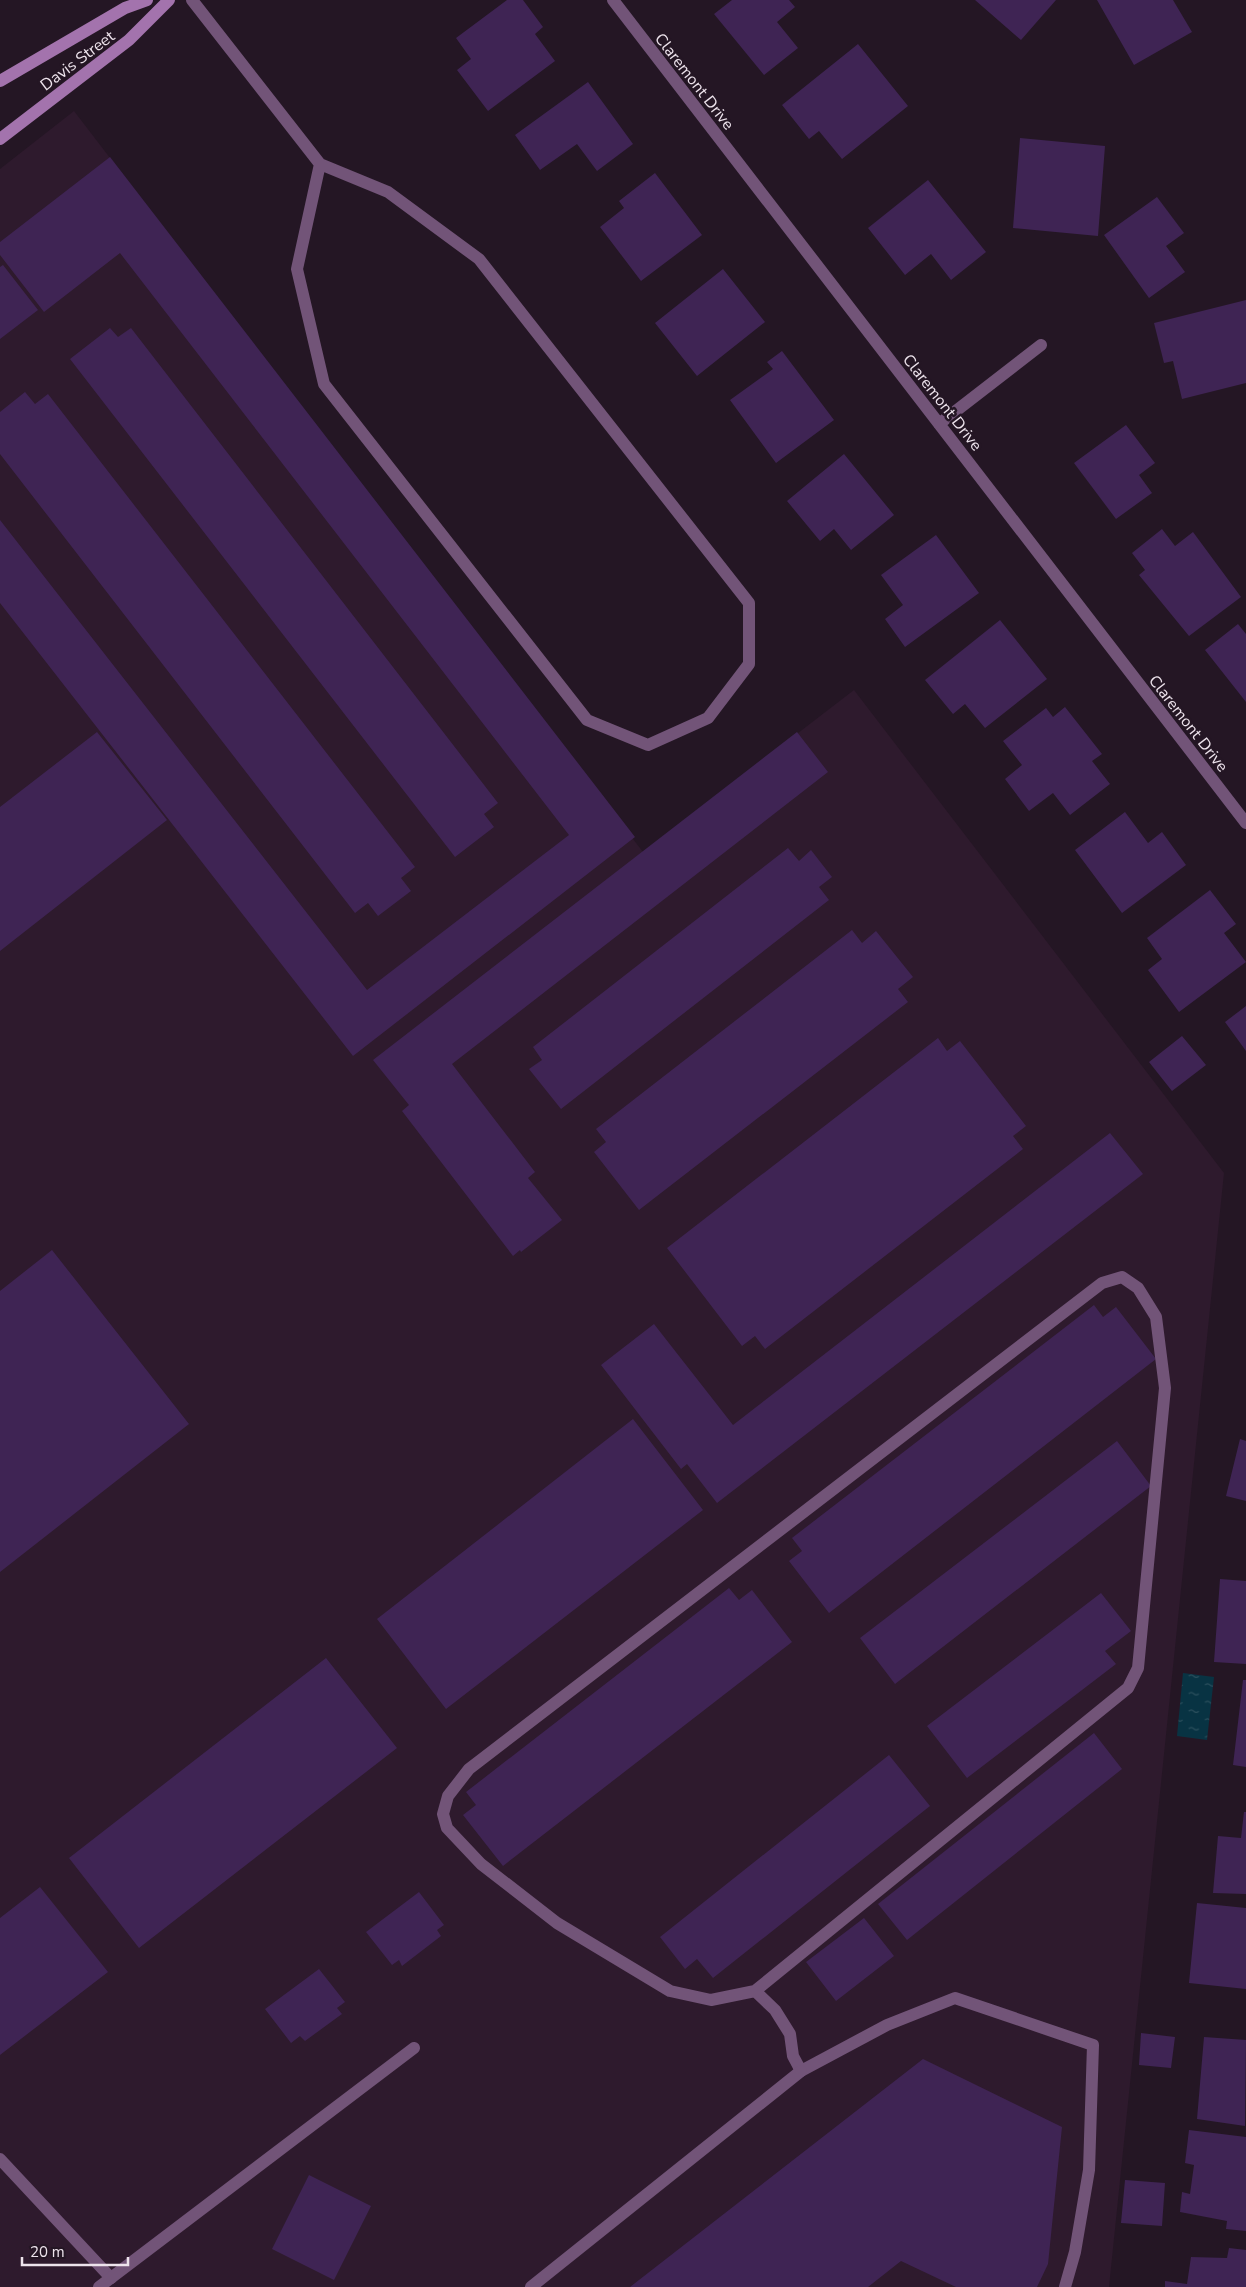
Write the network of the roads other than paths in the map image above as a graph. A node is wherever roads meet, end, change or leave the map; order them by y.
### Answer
1 (147, 0) edge
2 (169, 0) edge
3 (192, 0) edge
4 (613, 0) edge
5 (0, 81) edge
6 (0, 139) edge
7 (320, 164) junction
8 (1040, 345) dead end
9 (939, 424) junction
10 (1245, 821) edge
11 (755, 1990) junction
12 (414, 2048) dead end
13 (801, 2071) junction
14 (0, 2159) edge
15 (111, 2278) junction
16 (99, 2287) edge
17 (531, 2287) edge
18 (1065, 2287) edge

1 - 5 street, Davis Street
2 - 6 street, Davis Street
3 - 7 street
4 - 9 street, Claremont Drive
7 - 7 street
8 - 9 street
9 - 10 street, Claremont Drive
11 - 11 street
11 - 13 street
12 - 15 street
13 - 17 street
13 - 18 street
14 - 15 street
15 - 16 street

